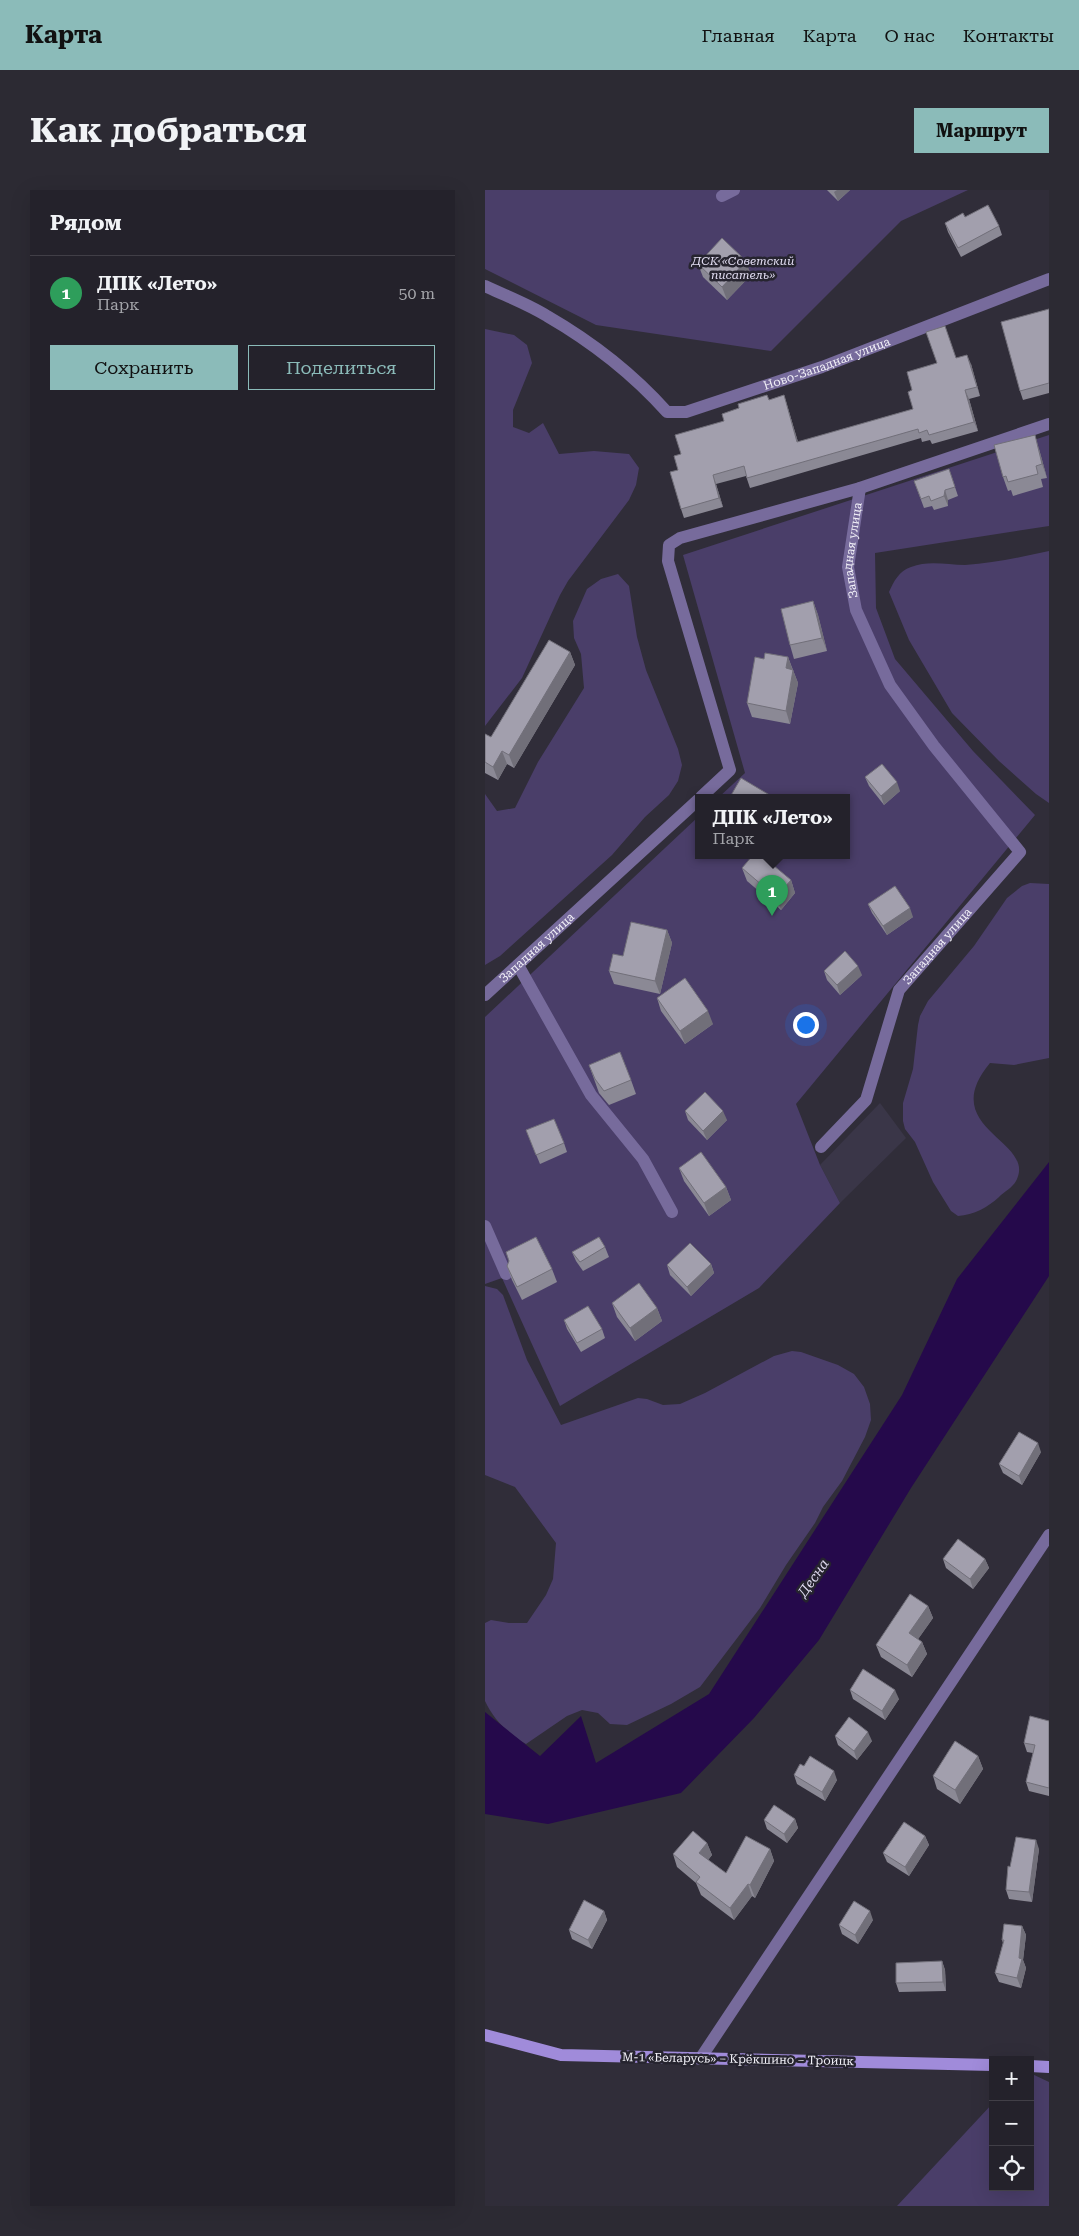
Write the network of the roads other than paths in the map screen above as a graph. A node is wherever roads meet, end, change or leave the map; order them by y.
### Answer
1 (1049, 279) edge
2 (485, 286) edge
3 (1049, 424) edge
4 (860, 488) junction
5 (704, 794) edge
6 (695, 803) edge
7 (518, 965) junction
8 (485, 995) edge
9 (821, 1147) dead end
10 (672, 1212) dead end
11 (485, 1226) edge
12 (506, 1274) edge
13 (1049, 1536) edge
14 (485, 2035) edge
15 (700, 2059) junction
16 (989, 2065) edge
17 (1034, 2066) edge
18 (1049, 2067) edge

1 - 2 street, Ново-Западная улица
3 - 4 street
4 - 5 street, Западная улица
4 - 9 street, Западная улица
6 - 7 street, Западная улица
7 - 8 street, Западная улица
7 - 10 street
11 - 12 street
13 - 15 street
14 - 15 main road, М-1 «Беларусь» – Крёкшино – Троицк
15 - 16 main road, М-1 «Беларусь» – Крёкшино – Троицк
17 - 18 main road

